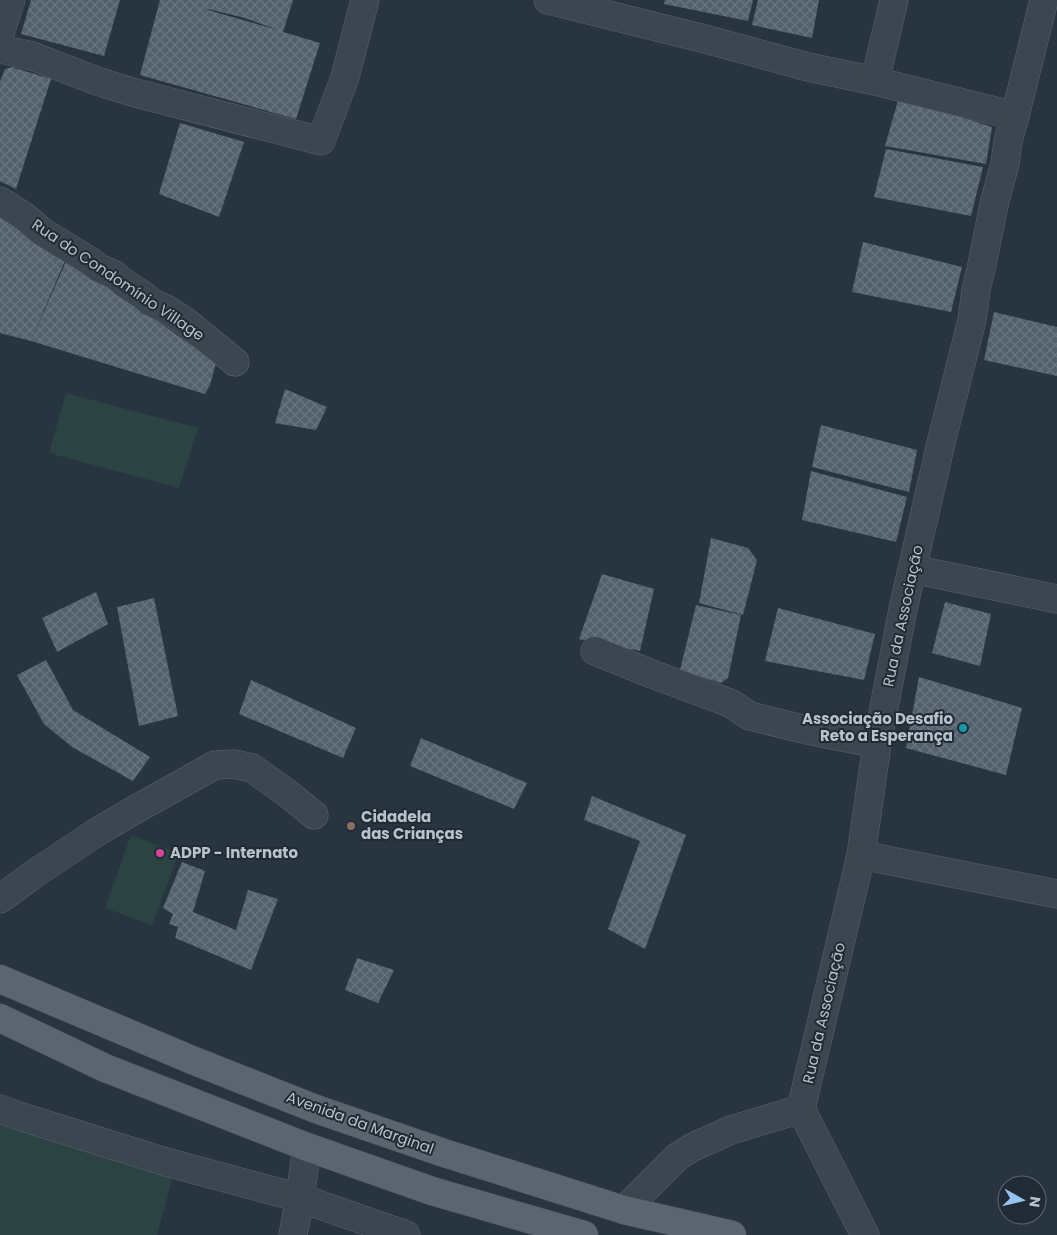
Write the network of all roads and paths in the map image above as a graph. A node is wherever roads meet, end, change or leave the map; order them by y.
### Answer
1 (11, 0) edge
2 (365, 0) edge
3 (548, 0) edge
4 (894, 0) edge
5 (1044, 0) edge
6 (0, 33) edge
7 (0, 49) edge
8 (875, 81) junction
9 (1015, 116) junction
10 (0, 201) edge
11 (235, 362) dead end
12 (912, 569) junction
13 (1057, 599) edge
14 (595, 651) dead end
15 (877, 744) junction
16 (314, 815) dead end
17 (861, 855) junction
18 (1057, 894) edge
19 (0, 899) edge
20 (0, 979) edge
21 (0, 1018) edge
22 (0, 1109) edge
23 (801, 1109) junction
24 (307, 1147) junction
25 (300, 1198) junction
26 (624, 1210) junction
27 (293, 1235) edge
28 (406, 1235) edge
29 (584, 1235) edge
30 (732, 1235) edge
31 (865, 1235) edge

1 - 6 street
2 - 7 street
3 - 8 street
4 - 8 street
5 - 9 street, Rua da Associação
8 - 9 street
9 - 12 street, Rua da Associação
10 - 11 street, Rua do Condomínio Village
12 - 13 street
12 - 15 street, Rua da Associação
14 - 15 street
15 - 17 street, Rua da Associação
16 - 19 street
17 - 18 street
17 - 23 street, Rua da Associação
20 - 26 main road, Avenida da Marginal
21 - 24 main road
22 - 25 street
23 - 26 street
23 - 31 street
24 - 25 street
24 - 29 main road
25 - 27 street
25 - 28 street
26 - 30 main road, Avenida da Marginal

